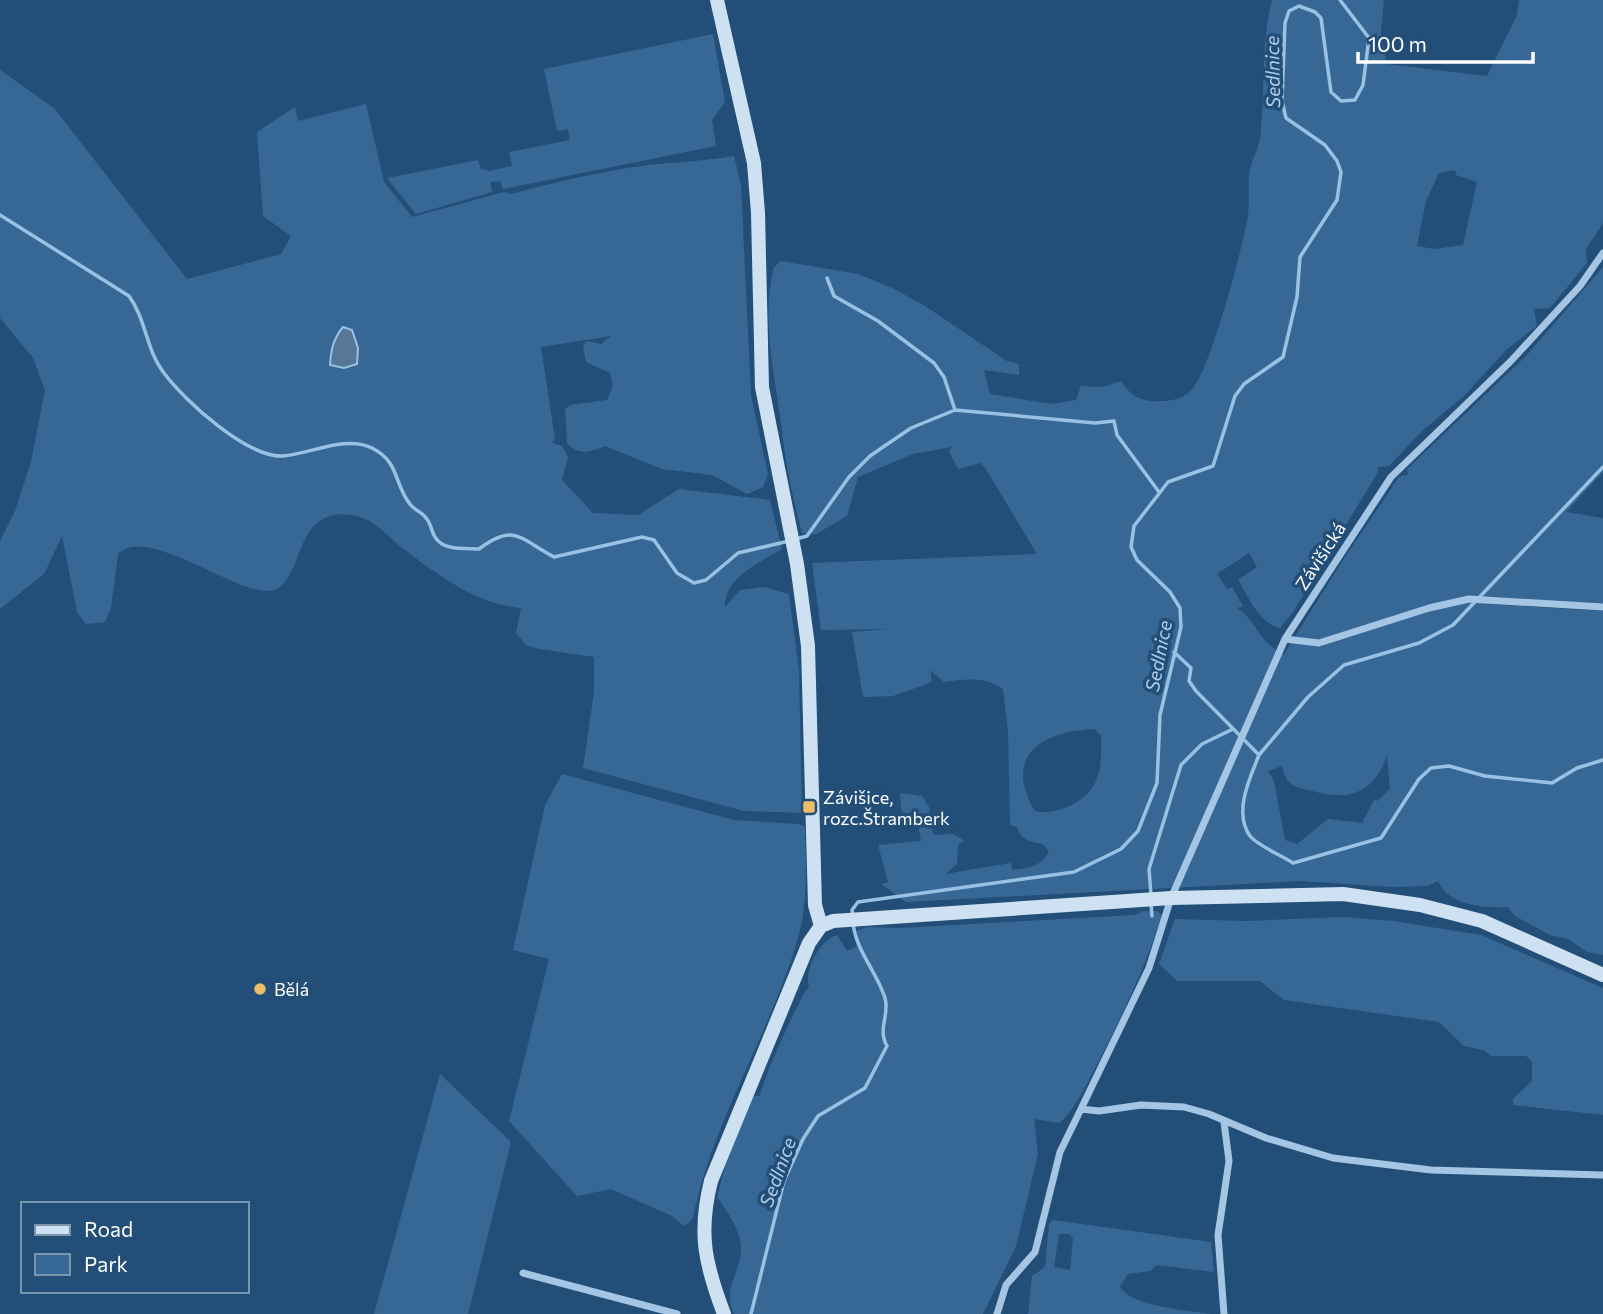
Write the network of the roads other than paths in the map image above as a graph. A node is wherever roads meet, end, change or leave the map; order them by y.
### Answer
1 (717, 0) edge
2 (1603, 253) edge
3 (1603, 607) edge
4 (1285, 639) junction
5 (1171, 898) junction
6 (821, 926) junction
7 (1603, 975) edge
8 (1081, 1109) junction
9 (1224, 1122) junction
10 (1603, 1175) edge
11 (523, 1273) dead end
12 (677, 1314) edge
13 (724, 1314) edge
14 (997, 1314) edge
15 (1224, 1314) edge

1 - 6 main road
2 - 4 street, Závišická
3 - 4 street
4 - 5 street, Závišická
5 - 6 main road
5 - 7 main road
5 - 8 street, Závišická
6 - 13 main road
8 - 9 street
8 - 14 street, Závišická
9 - 10 street
9 - 15 street
11 - 12 street

